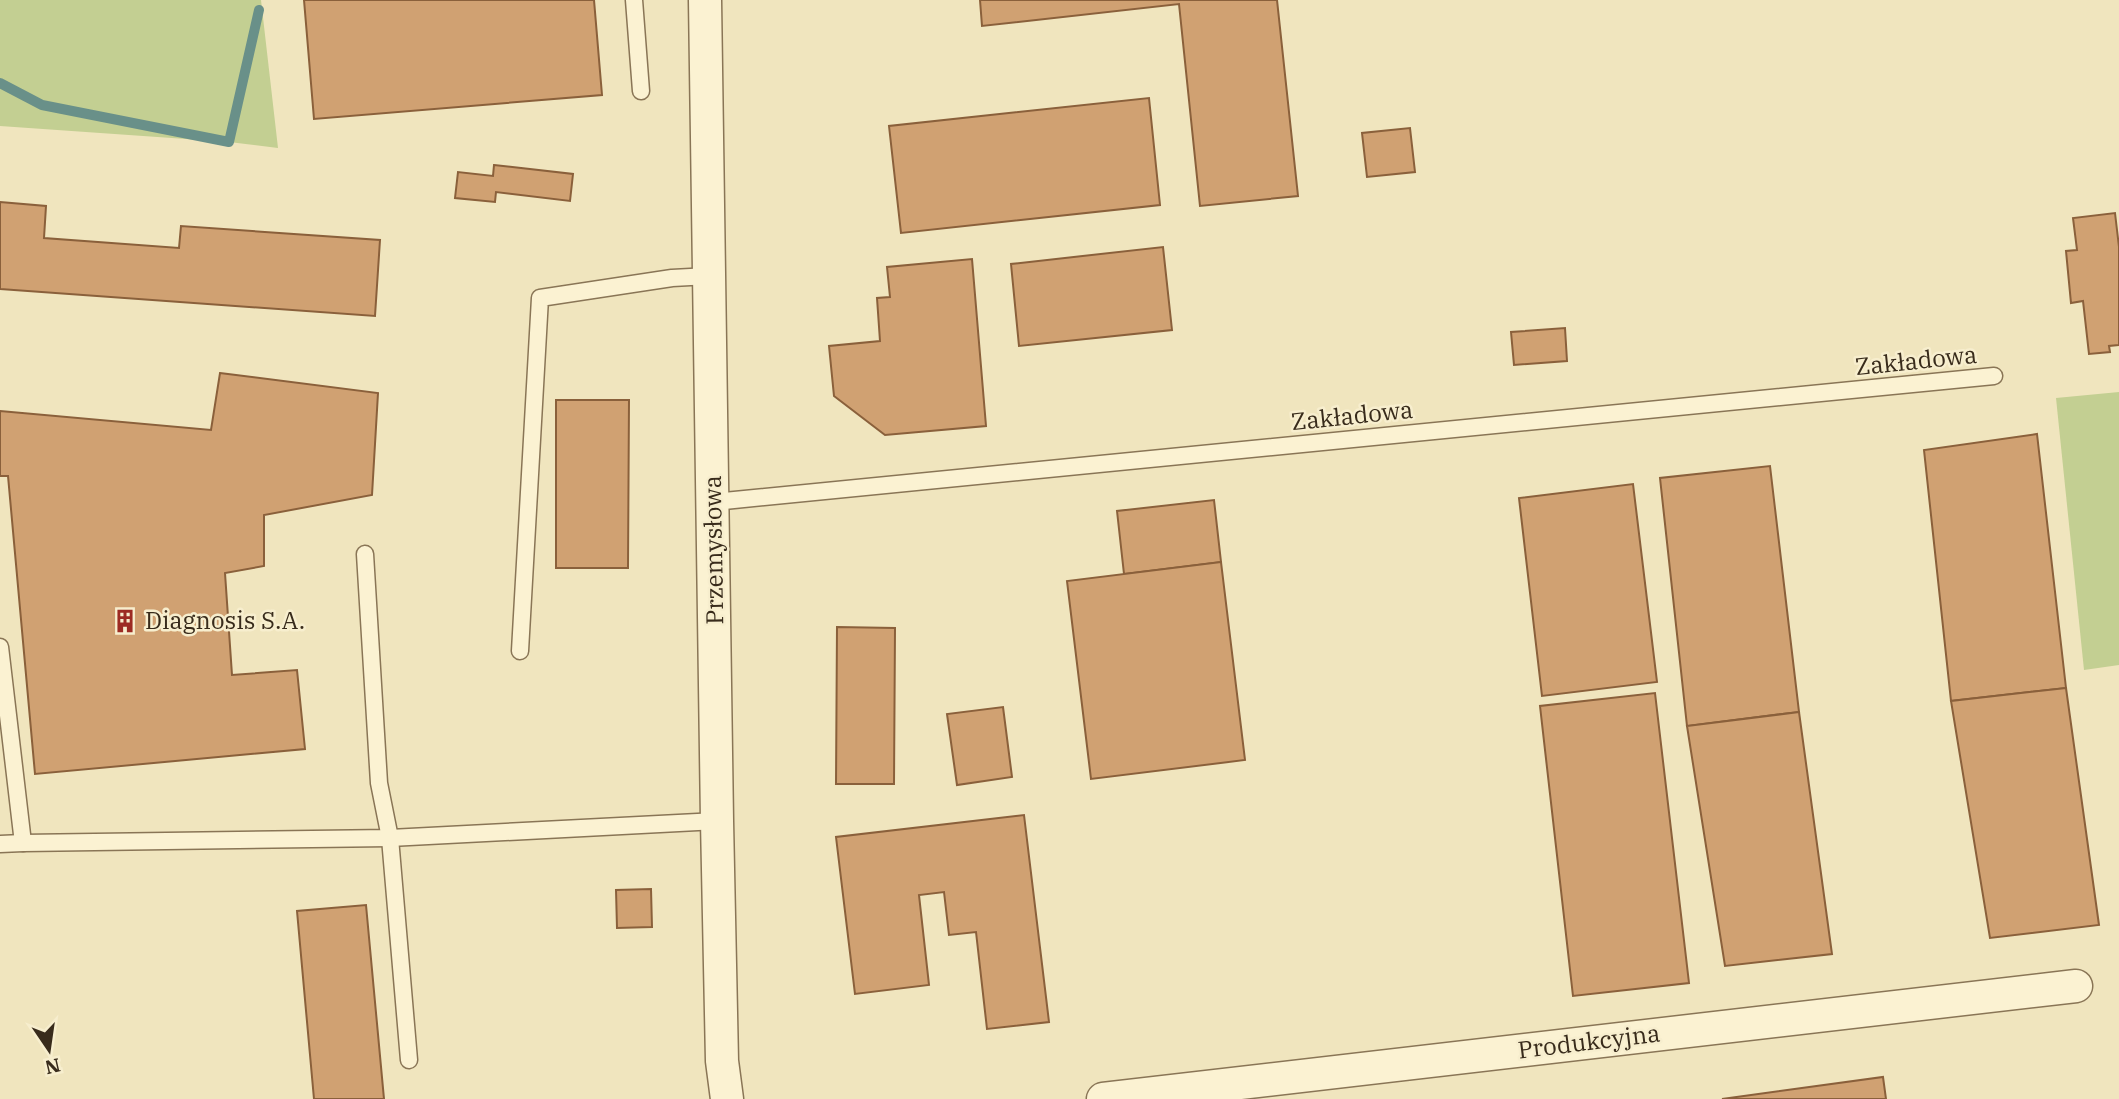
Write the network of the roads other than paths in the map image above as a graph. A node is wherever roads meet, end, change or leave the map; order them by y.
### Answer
1 (634, 0) edge
2 (705, 0) edge
3 (642, 91) dead end
4 (709, 276) junction
5 (1994, 376) dead end
6 (714, 502) junction
7 (365, 554) dead end
8 (0, 647) edge
9 (520, 651) dead end
10 (717, 821) junction
11 (390, 838) junction
12 (23, 843) junction
13 (0, 844) edge
14 (2076, 986) dead end
15 (409, 1060) dead end
16 (727, 1099) edge
17 (1103, 1099) edge

1 - 3 lane
2 - 4 street, Przemysłowa
4 - 6 street, Przemysłowa
4 - 9 lane
5 - 6 lane, Zakładowa
6 - 10 street, Przemysłowa
7 - 11 lane
8 - 12 lane
10 - 11 lane
10 - 16 street, Przemysłowa
11 - 12 lane
11 - 15 lane
12 - 13 lane
14 - 17 street, Produkcyjna

